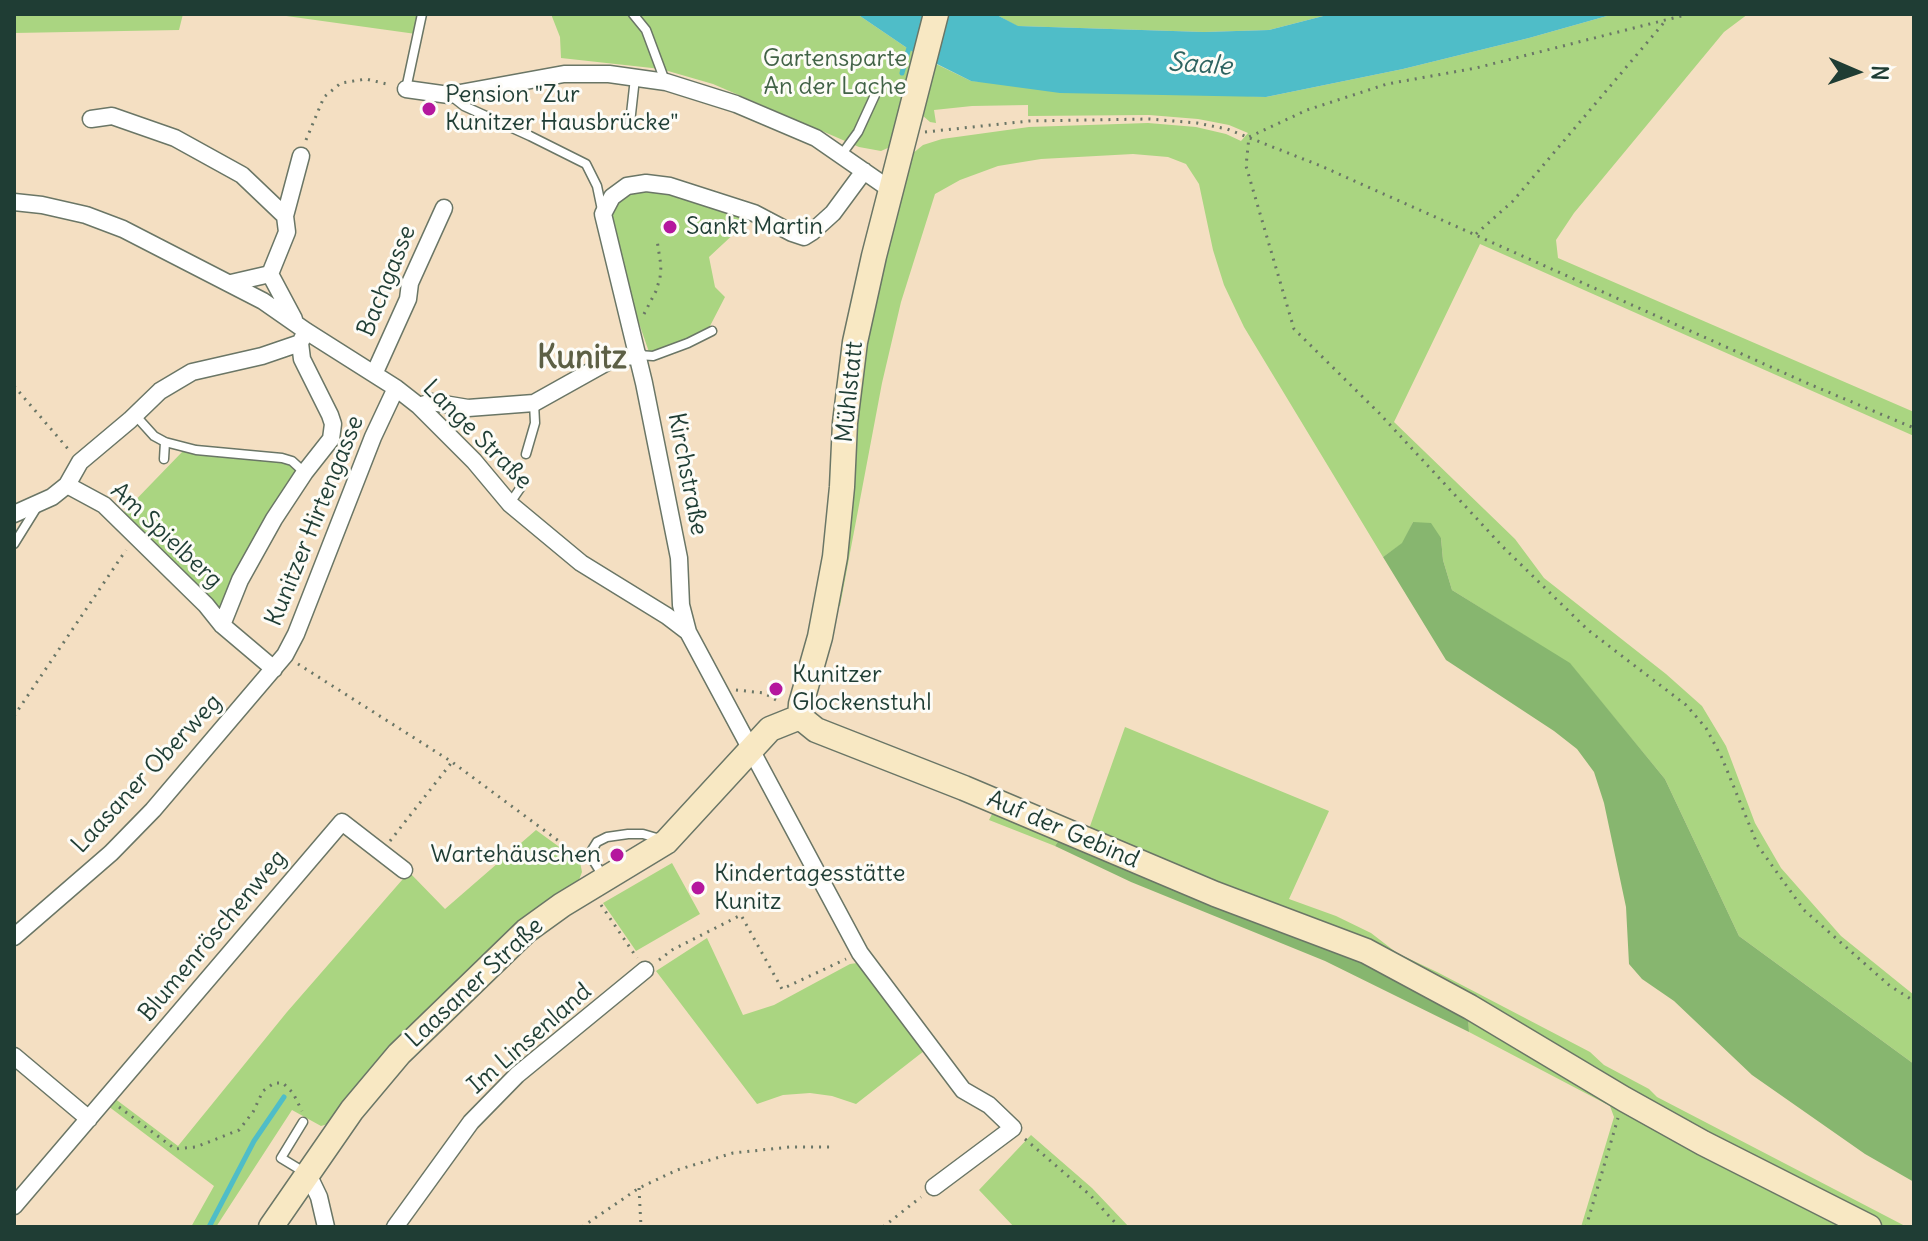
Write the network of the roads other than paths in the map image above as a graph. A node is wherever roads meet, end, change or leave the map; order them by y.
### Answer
1 (422, 14) edge
2 (633, 14) edge
3 (936, 14) edge
4 (635, 77) junction
5 (666, 82) junction
6 (406, 89) joint
7 (449, 95) junction
8 (875, 95) dead end
9 (91, 119) dead end
10 (630, 123) dead end
11 (842, 154) junction
12 (301, 156) road end
13 (864, 171) junction
14 (891, 190) junction
15 (14, 202) edge
16 (444, 208) dead end
17 (603, 214) junction
18 (285, 216) junction
19 (270, 274) junction
20 (231, 283) junction
21 (712, 331) dead end
22 (300, 332) junction
23 (638, 355) junction
24 (375, 372) junction
25 (396, 388) junction
26 (534, 403) junction
27 (419, 406) junction
28 (135, 415) junction
29 (165, 442) junction
30 (526, 454) dead end
31 (164, 459) dead end
32 (305, 472) junction
33 (67, 485) junction
34 (521, 487) dead end
35 (39, 503) junction
36 (510, 504) junction
37 (14, 514) edge
38 (14, 544) edge
39 (222, 625) junction
40 (688, 632) junction
41 (274, 669) junction
42 (800, 717) junction
43 (752, 748) junction
44 (666, 842) junction
45 (404, 870) dead end
46 (599, 881) junction
47 (14, 937) edge
48 (645, 970) road end
49 (14, 1056) edge
50 (89, 1119) junction
51 (303, 1122) road end
52 (308, 1174) junction
53 (934, 1187) road end
54 (14, 1206) edge
55 (271, 1227) edge
56 (326, 1227) edge
57 (395, 1227) edge
58 (1869, 1227) edge

1 - 6 lane
2 - 5 lane
3 - 14 street, Mühlstatt
4 - 5 street
4 - 7 street
4 - 10 lane
5 - 11 street
6 - 7 street
7 - 17 lane
8 - 11 lane
9 - 18 street
11 - 13 street
12 - 18 street
13 - 14 street
13 - 17 street
14 - 42 street, Mühlstatt
15 - 20 street, Lange Straße
16 - 24 street, Bachgasse
17 - 23 street, Kirchstraße
18 - 19 street
19 - 20 street
19 - 22 street, Am Spielberg
20 - 22 street, Lange Straße
21 - 23 lane
22 - 24 street, Lange Straße
22 - 28 street
22 - 32 street, Am Spielberg
23 - 26 street
23 - 40 street, Kirchstraße
24 - 25 street, Lange Straße
25 - 27 street, Lange Straße
25 - 41 street, Kunitzer Hirtengasse
26 - 27 street
26 - 30 lane
27 - 36 street, Lange Straße
28 - 29 lane
28 - 33 street
29 - 31 lane
29 - 32 lane
32 - 39 street, Am Spielberg
33 - 35 street
33 - 39 street, Am Spielberg
34 - 36 lane
35 - 37 street
35 - 38 lane
36 - 40 street, Lange Straße
39 - 41 street, Am Spielberg
40 - 43 street, Lange Straße
41 - 47 street, Laasaner Oberweg
42 - 43 street
42 - 58 street, Auf der Gebind
43 - 44 street, Laasaner Straße
43 - 53 street, Lange Straße
44 - 46 street, Laasaner Straße
44 - 46 lane
45 - 50 street, Blumenröschenweg
46 - 52 street, Laasaner Straße
48 - 57 street, Im Linsenland
49 - 50 street
50 - 54 street, Blumenröschenweg
51 - 52 lane
52 - 55 street, Laasaner Straße
52 - 56 street

